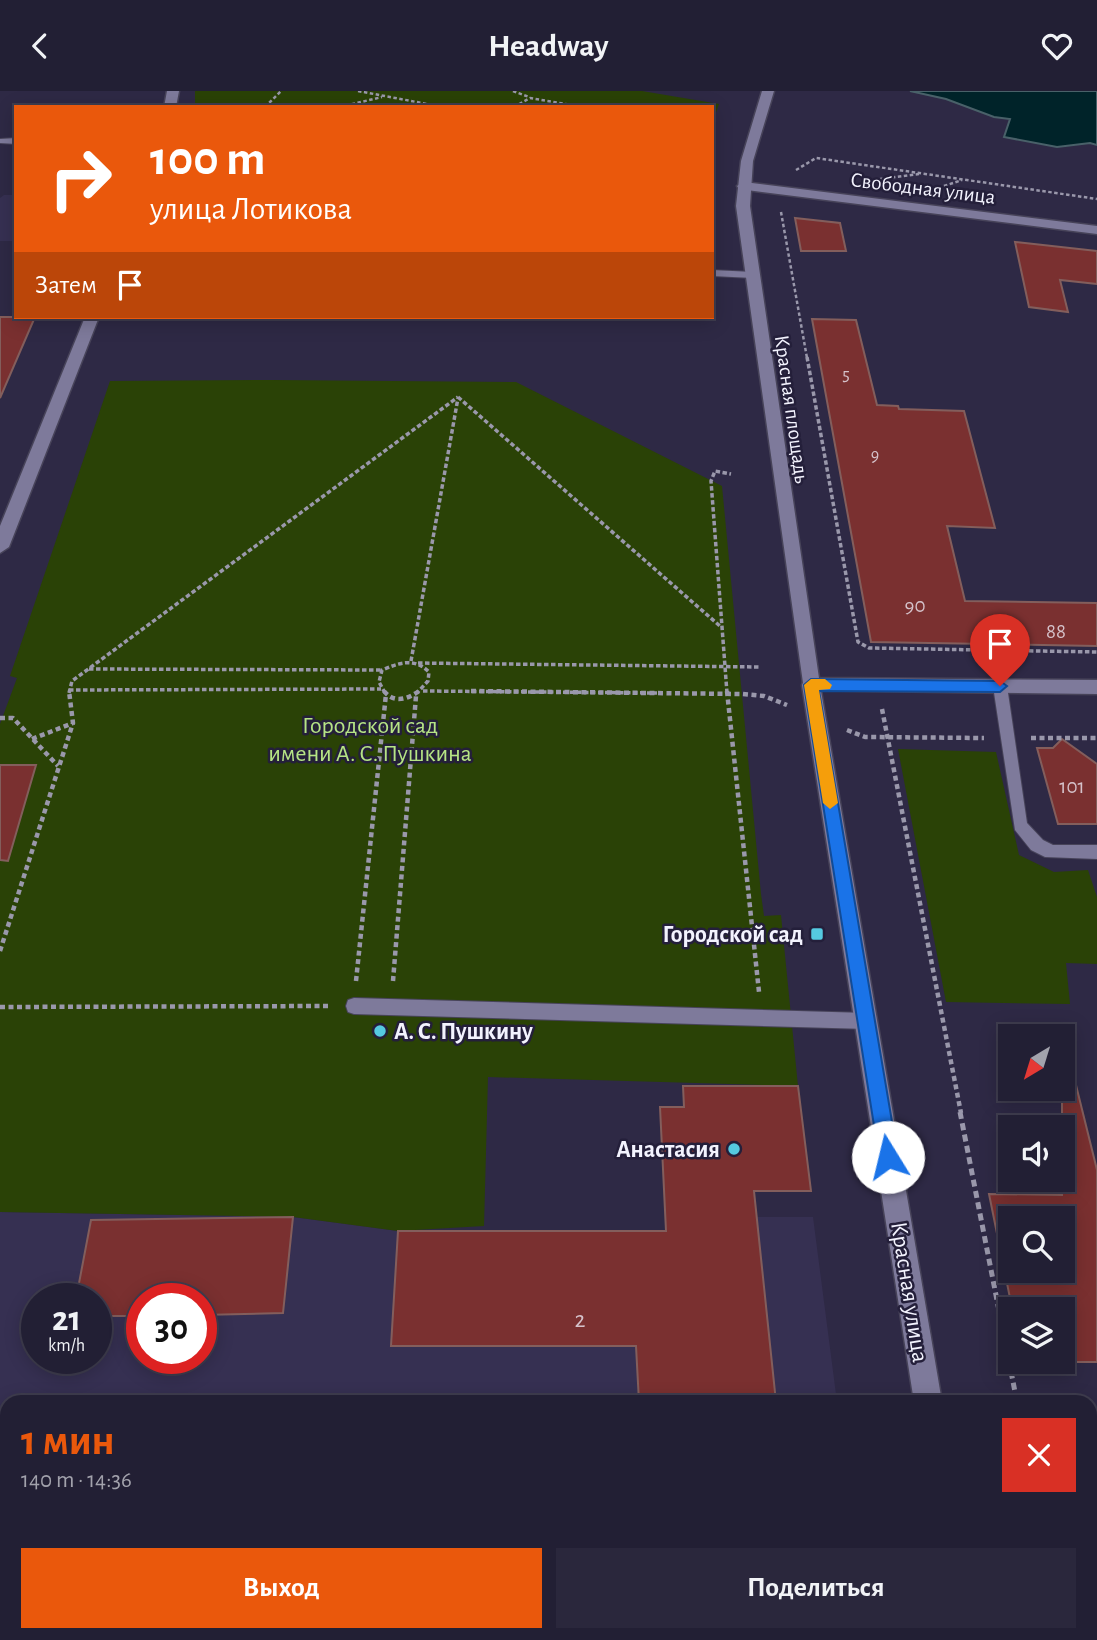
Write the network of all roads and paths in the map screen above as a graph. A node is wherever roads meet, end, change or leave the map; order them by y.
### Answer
1 (281, 91) edge
2 (358, 91) edge
3 (513, 91) edge
4 (768, 91) edge
5 (386, 96) junction
6 (530, 98) junction
7 (267, 105) edge
8 (348, 105) edge
9 (433, 105) edge
10 (518, 105) edge
11 (572, 105) edge
12 (2, 141) dead end
13 (14, 141) edge
14 (744, 185) junction
15 (774, 190) junction
16 (1097, 199) edge
17 (1097, 230) edge
18 (714, 273) edge
19 (753, 275) junction
20 (91, 319) edge
21 (458, 397) junction
22 (731, 474) dead end
23 (0, 547) edge
24 (722, 627) junction
25 (1097, 652) edge
26 (411, 661) junction
27 (418, 663) junction
28 (724, 667) junction
29 (761, 667) dead end
30 (87, 669) junction
31 (382, 670) junction
32 (811, 685) junction
33 (1000, 686) junction
34 (1097, 687) edge
35 (381, 689) junction
36 (69, 690) junction
37 (423, 691) junction
38 (386, 694) junction
39 (727, 694) junction
40 (416, 696) junction
41 (816, 717) junction
42 (0, 718) edge
43 (73, 723) junction
44 (865, 737) dead end
45 (887, 738) dead end
46 (32, 739) junction
47 (58, 766) junction
48 (1097, 852) edge
49 (0, 951) edge
50 (354, 1006) junction
51 (0, 1007) edge
52 (391, 1007) junction
53 (761, 1017) junction
54 (867, 1021) junction
55 (927, 1395) edge
56 (1016, 1395) edge

1 - 7 path
2 - 5 path
3 - 6 path
4 - 14 street, Красная площадь
5 - 8 path
5 - 9 path
6 - 10 path
6 - 11 path
12 - 13 lane
14 - 15 street, Свободная улица
14 - 19 street, Красная площадь
15 - 16 path
15 - 17 street, Свободная улица
15 - 25 path
18 - 19 lane
19 - 32 street, Красная площадь
20 - 23 street
21 - 24 path
21 - 26 path
21 - 30 path
22 - 24 path
24 - 28 path
26 - 27 path
26 - 31 path
27 - 28 path
27 - 37 path
28 - 29 path
28 - 39 path
30 - 31 path
30 - 36 path
31 - 35 path
32 - 33 street
32 - 41 street, Красная улица
33 - 34 street
33 - 48 lane
35 - 36 path
35 - 38 path
36 - 43 path
37 - 39 path
37 - 40 path
38 - 40 path
38 - 50 path
39 - 41 path
39 - 53 path
40 - 52 path
41 - 44 path
41 - 54 street, Красная улица
42 - 46 path
43 - 46 path
43 - 47 path
45 - 56 path
46 - 47 path
47 - 49 path
50 - 51 path
50 - 52 lane
52 - 53 lane
53 - 54 lane
54 - 55 street, Красная улица

